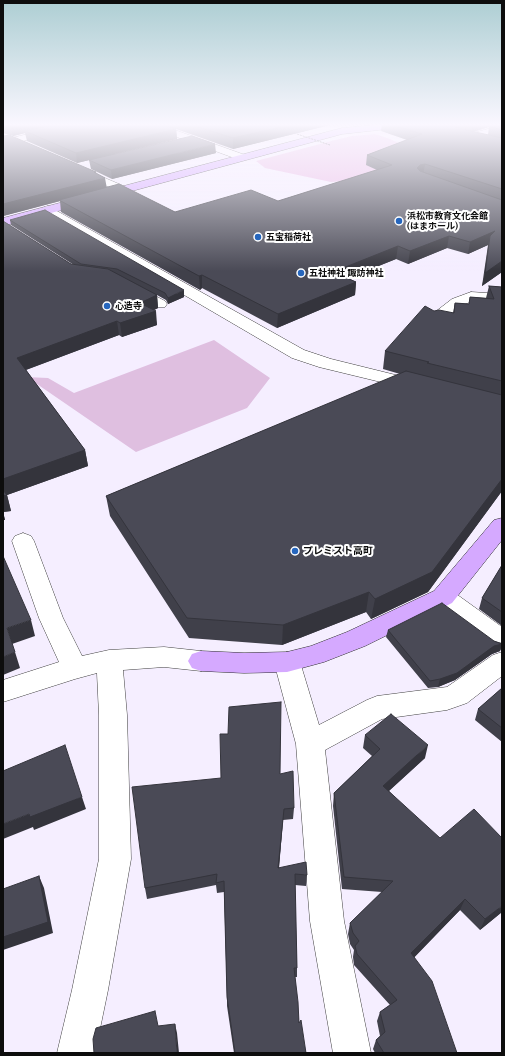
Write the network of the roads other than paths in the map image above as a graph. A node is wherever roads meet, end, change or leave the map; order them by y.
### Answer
1 (86, 173) edge
2 (180, 173) edge
3 (122, 189) junction
4 (48, 210) junction
5 (3, 222) edge
6 (127, 285) edge
7 (502, 298) edge
8 (161, 304) dead end
9 (432, 322) edge
10 (434, 390) edge
11 (502, 525) edge
12 (22, 542) dead end
13 (443, 597) junction
14 (502, 640) edge
15 (109, 660) junction
16 (287, 662) junction
17 (502, 662) edge
18 (75, 668) junction
19 (3, 691) edge
20 (310, 744) junction
21 (76, 1053) edge
22 (352, 1053) edge

1 - 3 street
2 - 3 street
3 - 4 street
4 - 5 street
4 - 10 street
6 - 8 lane
7 - 9 street
11 - 13 street
12 - 18 street
13 - 14 street
13 - 16 street
15 - 16 street
15 - 18 street
15 - 21 street
16 - 20 street
17 - 20 street
18 - 19 street
20 - 22 street

